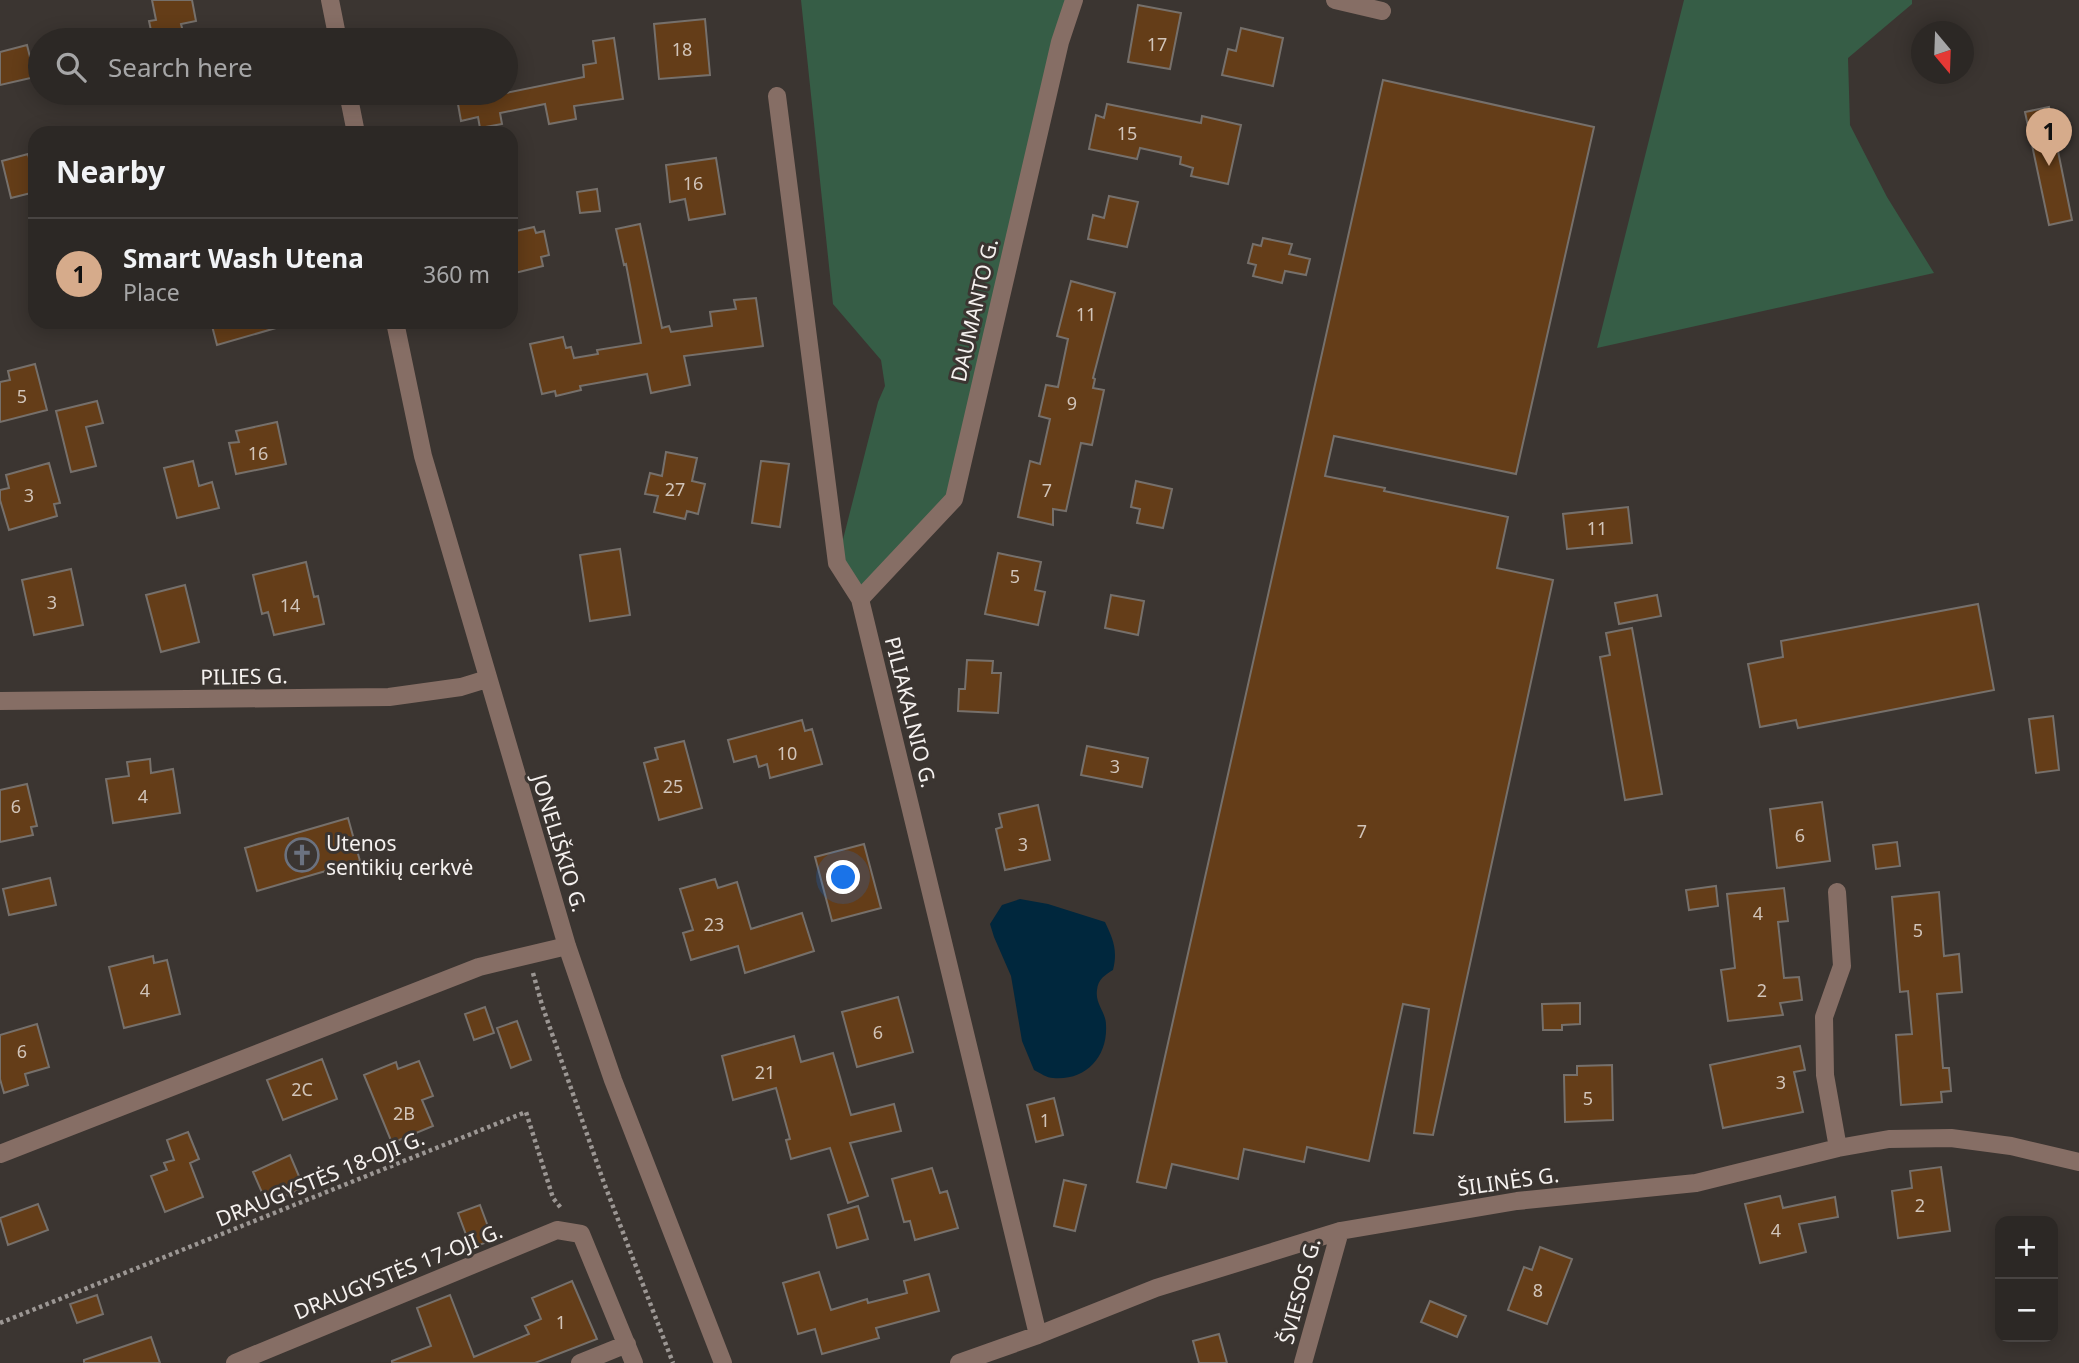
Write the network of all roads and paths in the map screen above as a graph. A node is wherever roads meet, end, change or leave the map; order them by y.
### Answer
1 (330, 0) edge
2 (1074, 0) edge
3 (1335, 0) edge
4 (1382, 12) dead end
5 (336, 28) edge
6 (777, 96) dead end
7 (350, 105) edge
8 (355, 126) edge
9 (396, 329) edge
10 (860, 599) junction
11 (487, 679) junction
12 (0, 701) edge
13 (1837, 892) dead end
14 (566, 946) junction
15 (529, 955) junction
16 (1838, 1148) junction
17 (0, 1154) edge
18 (2079, 1162) edge
19 (1340, 1231) junction
20 (581, 1234) junction
21 (0, 1323) edge
22 (1038, 1335) junction
23 (627, 1344) junction
24 (235, 1363) edge
25 (580, 1363) edge
26 (634, 1363) edge
27 (673, 1363) edge
28 (723, 1363) edge
29 (959, 1363) edge
30 (1303, 1363) edge

1 - 5 street
2 - 10 street, DAUMANTO G.
3 - 4 street
6 - 10 street, PILIAKALNIO G.
7 - 8 street
9 - 11 street, JONELIŠKIO G.
10 - 22 street, PILIAKALNIO G.
11 - 12 street, PILIES G.
11 - 14 street, JONELIŠKIO G.
13 - 16 street
14 - 15 street
14 - 28 street, JONELIŠKIO G.
15 - 17 street
15 - 27 path
16 - 18 street, ŠILINĖS G.
16 - 19 street, ŠILINĖS G.
19 - 22 street, ŠILINĖS G.
19 - 30 street, ŠVIESOS G.
20 - 21 path, DRAUGYSTĖS 18-OJI G.
20 - 23 street
20 - 24 street, DRAUGYSTĖS 17-OJI G.
22 - 29 street, ŠILINĖS G.
23 - 25 street
23 - 26 street

